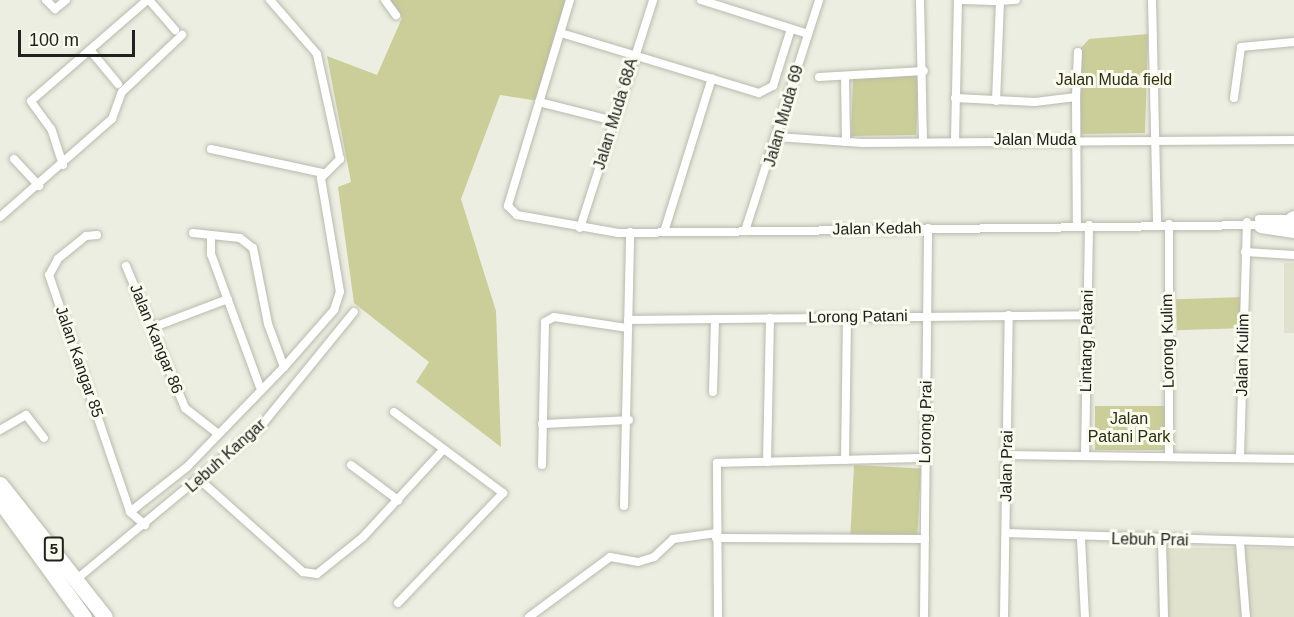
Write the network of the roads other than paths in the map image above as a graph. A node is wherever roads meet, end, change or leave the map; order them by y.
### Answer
1 (46, 0) edge
2 (66, 0) edge
3 (148, 0) edge
4 (270, 0) edge
5 (385, 0) edge
6 (570, 0) edge
7 (653, 0) edge
8 (701, 0) edge
9 (819, 0) edge
10 (920, 0) edge
11 (960, 0) edge
12 (1016, 0) edge
13 (1152, 0) edge
14 (1000, 1) edge
15 (721, 3) edge
16 (396, 15) dead end
17 (791, 29) junction
18 (561, 33) junction
19 (808, 34) junction
20 (1294, 42) edge
21 (90, 50) junction
22 (1077, 52) dead end
23 (634, 54) junction
24 (924, 71) junction
25 (846, 75) junction
26 (819, 76) dead end
27 (712, 78) junction
28 (118, 84) dead end
29 (1076, 97) junction
30 (955, 98) junction
31 (1234, 98) dead end
32 (996, 101) junction
33 (539, 102) junction
34 (614, 121) junction
35 (777, 137) junction
36 (1077, 140) junction
37 (1294, 140) edge
38 (955, 141) junction
39 (1157, 141) junction
40 (846, 142) junction
41 (923, 142) junction
42 (211, 149) dead end
43 (14, 159) dead end
44 (63, 165) junction
45 (323, 173) junction
46 (39, 186) junction
47 (0, 217) edge
48 (1294, 222) edge
49 (1157, 224) junction
50 (1169, 224) junction
51 (1254, 224) junction
52 (1077, 225) junction
53 (1089, 225) junction
54 (580, 228) junction
55 (928, 228) junction
56 (745, 231) junction
57 (630, 232) junction
58 (664, 232) junction
59 (193, 233) dead end
60 (97, 235) dead end
61 (211, 235) junction
62 (1245, 252) junction
63 (1294, 255) edge
64 (126, 266) dead end
65 (228, 299) junction
66 (354, 312) dead end
67 (1009, 315) junction
68 (1087, 315) junction
69 (927, 316) junction
70 (847, 317) junction
71 (770, 318) junction
72 (715, 319) junction
73 (628, 324) junction
74 (154, 327) junction
75 (284, 367) junction
76 (260, 387) junction
77 (713, 392) dead end
78 (394, 412) dead end
79 (629, 420) junction
80 (542, 423) junction
81 (0, 430) edge
82 (217, 433) junction
83 (44, 438) dead end
84 (443, 450) junction
85 (1007, 455) junction
86 (1085, 456) junction
87 (1169, 457) junction
88 (1240, 457) junction
89 (926, 458) junction
90 (1294, 459) edge
91 (845, 460) junction
92 (767, 462) junction
93 (351, 465) dead end
94 (542, 465) dead end
95 (200, 480) junction
96 (0, 484) edge
97 (398, 500) junction
98 (0, 501) edge
99 (624, 506) dead end
100 (130, 512) junction
101 (145, 525) junction
102 (1006, 533) junction
103 (717, 536) junction
104 (1081, 539) junction
105 (925, 540) junction
106 (1162, 540) junction
107 (1294, 542) edge
108 (1240, 543) junction
109 (78, 578) junction
110 (398, 603) dead end
111 (84, 617) edge
112 (105, 617) edge
113 (529, 617) edge
114 (718, 617) edge
115 (924, 617) edge
116 (1004, 617) edge
117 (1086, 617) edge
118 (1164, 617) edge
119 (1246, 617) edge

1 - 2 street
3 - 21 street
3 - 44 street
4 - 45 street
5 - 16 street
6 - 18 street
7 - 23 street, Jalan Muda 68A
8 - 15 street
9 - 19 street, Jalan Muda 69
10 - 24 street
11 - 14 street
11 - 30 street
12 - 14 street
13 - 39 street
14 - 32 street
15 - 17 street
17 - 19 street
17 - 27 street
18 - 23 street
18 - 33 street
19 - 35 street, Jalan Muda 69
20 - 31 street
21 - 28 street
21 - 44 street
22 - 29 street
23 - 27 street
23 - 34 street, Jalan Muda 68A
24 - 25 street
24 - 41 street
25 - 26 street
25 - 40 street
27 - 58 street
29 - 32 street
29 - 36 street
30 - 32 street
30 - 38 street
33 - 34 street
33 - 54 street, Jalan Kedah
34 - 54 street, Jalan Muda 68A
35 - 40 street, Jalan Muda
35 - 56 street, Jalan Muda 69
36 - 38 street, Jalan Muda
36 - 39 street, Jalan Muda
36 - 52 street
37 - 39 street, Jalan Muda
38 - 41 street, Jalan Muda
39 - 49 street
40 - 41 street, Jalan Muda
42 - 45 street
43 - 46 street
44 - 46 street
45 - 75 street
46 - 47 street
48 - 51 highway
49 - 50 street, Jalan Kedah
49 - 53 street, Jalan Kedah
50 - 51 street, Jalan Kedah
50 - 87 street, Lorong Kulim
51 - 62 street, Jalan Kulim
52 - 53 street, Jalan Kedah
52 - 55 street, Jalan Kedah
53 - 68 street, Lintang Patani
54 - 57 street, Jalan Kedah
55 - 56 street, Jalan Kedah
55 - 69 street, Lorong Prai
56 - 58 street, Jalan Kedah
57 - 58 street, Jalan Kedah
57 - 73 street
59 - 61 street
60 - 100 street, Jalan Kangar 85
61 - 65 street
61 - 75 street
62 - 63 street
62 - 88 street, Jalan Kulim
64 - 74 street, Jalan Kangar 86
65 - 74 street
65 - 76 street
66 - 95 street, Lebuh Kangar
67 - 68 street, Lorong Patani
67 - 69 street, Lorong Patani
67 - 85 street, Jalan Prai
68 - 86 street, Lintang Patani
69 - 70 street, Lorong Patani
69 - 89 street, Lorong Prai
70 - 71 street, Lorong Patani
70 - 91 street
71 - 72 street, Lorong Patani
71 - 92 street
72 - 73 street, Lorong Patani
72 - 77 street
73 - 79 street
73 - 80 street, Lorong Patani
74 - 82 street, Jalan Kangar 86
75 - 76 street
76 - 82 street
78 - 84 street
79 - 80 street
79 - 99 street
80 - 94 street
81 - 83 street
82 - 100 street
84 - 97 street
84 - 110 street
85 - 86 street
85 - 102 street, Jalan Prai
86 - 87 street
87 - 88 street
88 - 90 street
89 - 91 street
89 - 105 street, Lorong Prai
91 - 92 street
92 - 103 street
93 - 97 street
95 - 97 street
95 - 101 street, Lebuh Kangar
96 - 109 highway, 5
98 - 111 highway, 5
100 - 101 street
101 - 109 street, Lebuh Kangar
102 - 104 street, Lebuh Prai
102 - 116 street, Jalan Prai
103 - 105 street
103 - 113 street
103 - 114 street
104 - 106 street, Lebuh Prai
104 - 117 street
105 - 115 street, Lorong Prai
106 - 108 street, Lebuh Prai
106 - 118 street
107 - 108 street, Lebuh Prai
108 - 119 street
109 - 112 highway, 5

